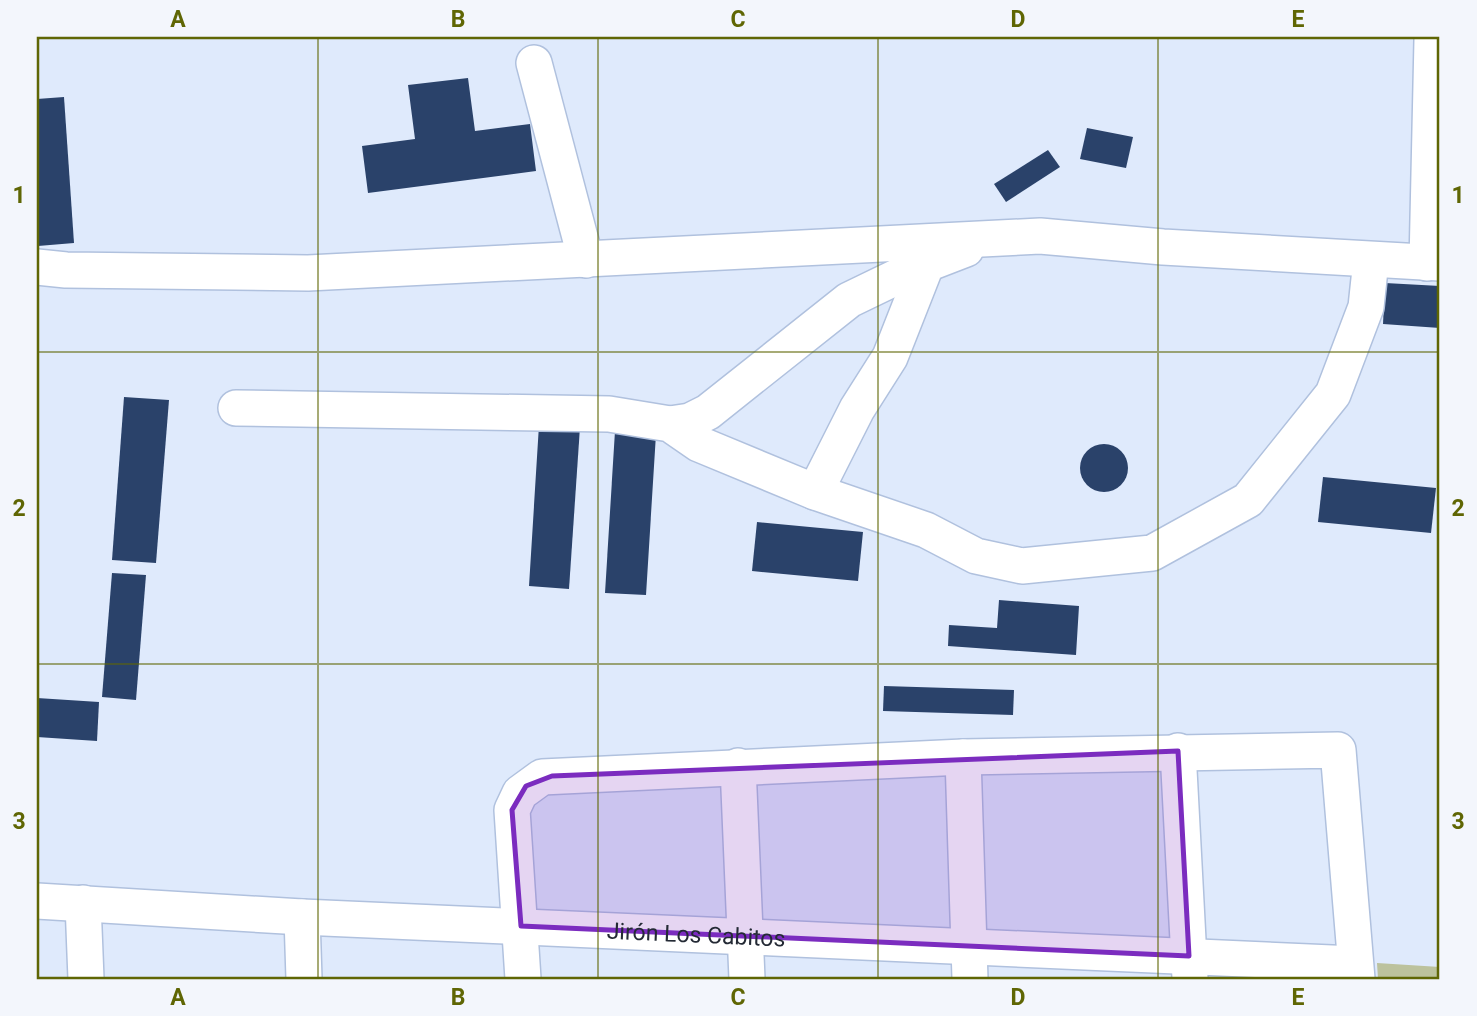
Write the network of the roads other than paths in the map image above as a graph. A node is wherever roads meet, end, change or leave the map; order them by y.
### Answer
1 (1432, 40) dead end
2 (534, 63) dead end
3 (996, 238) junction
4 (586, 260) junction
5 (1371, 260) junction
6 (1434, 263) edge
7 (928, 264) junction
8 (37, 267) edge
9 (236, 408) dead end
10 (670, 424) junction
11 (815, 492) junction
12 (1178, 751) junction
13 (963, 757) junction
14 (738, 766) junction
15 (37, 901) edge
16 (83, 903) junction
17 (302, 918) junction
18 (521, 926) junction
19 (744, 938) junction
20 (968, 945) junction
21 (1189, 968) edge
22 (1356, 972) edge
23 (86, 979) edge
24 (304, 979) edge
25 (523, 979) edge
26 (747, 979) edge
27 (970, 979) edge

1 - 6 street
2 - 4 street
3 - 4 street
3 - 5 street
3 - 7 street
4 - 8 street
5 - 6 street
5 - 11 street
7 - 10 street
7 - 11 street
9 - 10 street
10 - 11 street
12 - 13 street
12 - 21 street
12 - 22 street
13 - 14 street
13 - 20 street
14 - 18 street
14 - 19 street
15 - 16 street, Jirón Los Cabitos
16 - 17 street, Jirón Los Cabitos
16 - 23 street
17 - 18 street, Jirón Los Cabitos
17 - 24 street
18 - 19 street, Jirón Los Cabitos
18 - 25 street
19 - 20 street, Jirón Los Cabitos
19 - 26 street
20 - 21 street, Jirón Los Cabitos
20 - 27 street
21 - 22 street, Jirón Los Cabitos

